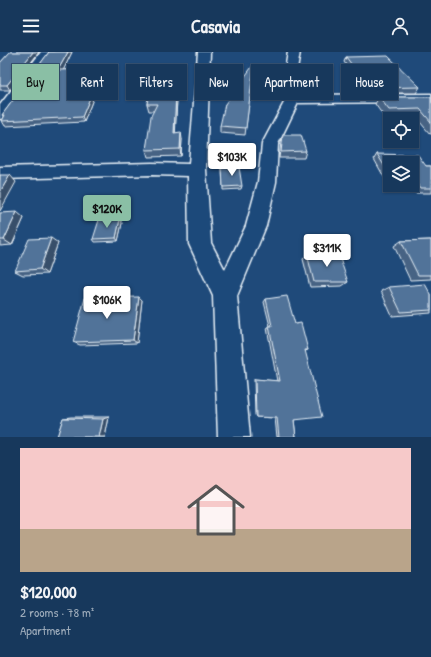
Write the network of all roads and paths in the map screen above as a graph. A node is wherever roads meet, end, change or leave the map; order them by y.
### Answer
1 (47, 52) edge
2 (204, 52) edge
3 (294, 52) edge
4 (290, 64) edge
5 (431, 98) edge
6 (333, 99) edge
7 (292, 100) edge
8 (0, 115) edge
9 (197, 170) junction
10 (0, 173) edge
11 (225, 296) junction
12 (234, 437) edge

1 - 8 street
2 - 9 street
3 - 4 street
5 - 6 street
7 - 11 street
9 - 10 street
9 - 11 street
11 - 12 street

